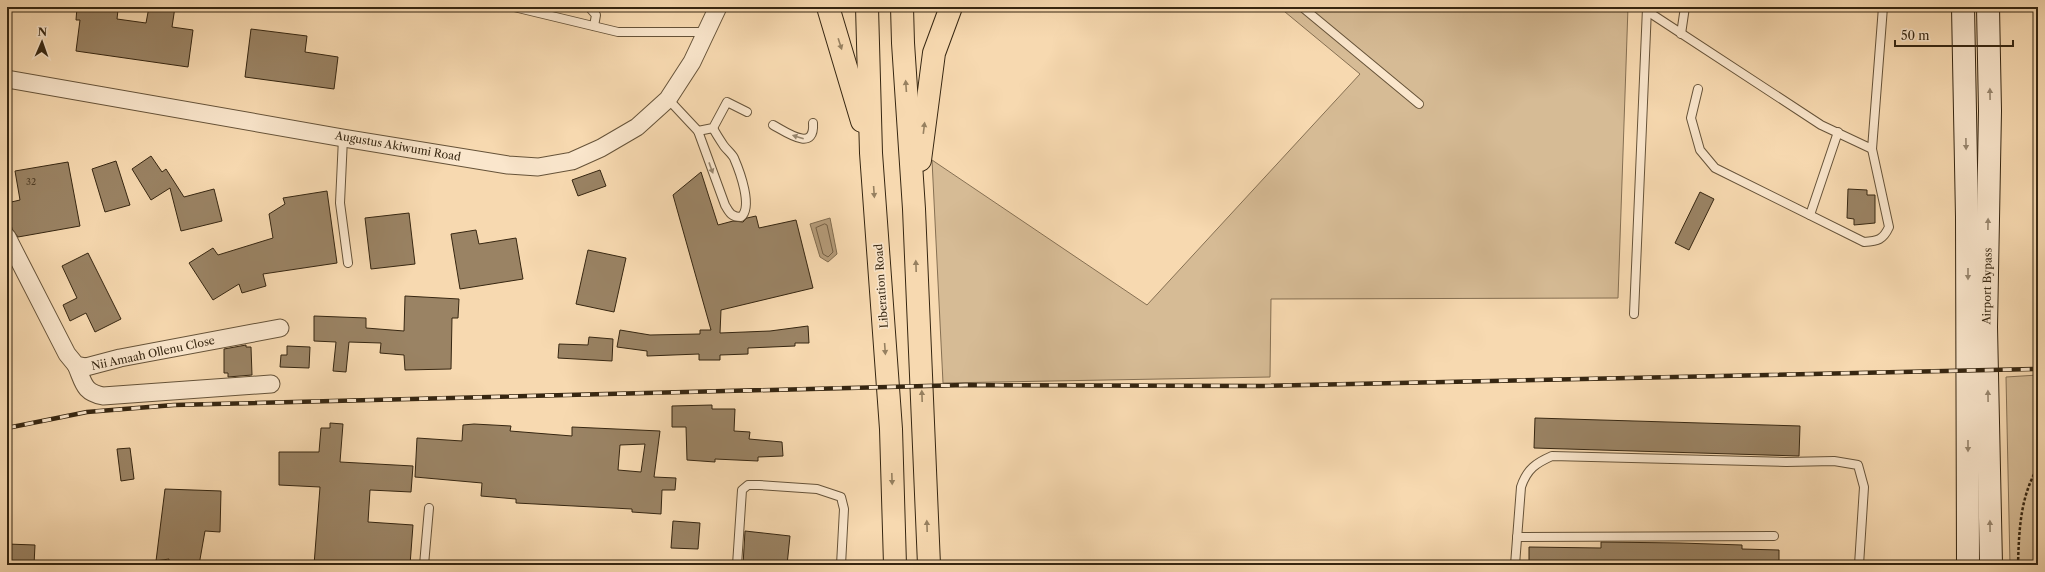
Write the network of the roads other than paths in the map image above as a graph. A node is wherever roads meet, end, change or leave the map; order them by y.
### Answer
1 (514, 7) edge
2 (589, 7) edge
3 (718, 7) edge
4 (828, 7) edge
5 (867, 7) edge
6 (902, 7) edge
7 (951, 7) edge
8 (1302, 7) edge
9 (1685, 7) edge
10 (1882, 7) edge
11 (1963, 7) edge
12 (1988, 7) edge
13 (1647, 9) edge
14 (594, 26) junction
15 (705, 32) junction
16 (1681, 34) junction
17 (7, 79) edge
18 (1698, 89) dead end
19 (668, 99) junction
20 (1418, 104) dead end
21 (747, 112) dead end
22 (813, 123) dead end
23 (773, 125) dead end
24 (713, 128) junction
25 (698, 131) junction
26 (1838, 132) junction
27 (343, 138) junction
28 (1872, 149) junction
29 (871, 153) junction
30 (914, 209) junction
31 (1810, 215) junction
32 (7, 237) edge
33 (348, 263) dead end
34 (1634, 314) dead end
35 (280, 328) dead end
36 (76, 365) junction
37 (271, 384) dead end
38 (429, 508) dead end
39 (1774, 536) dead end
40 (1517, 537) junction
41 (424, 565) edge
42 (737, 565) edge
43 (841, 565) edge
44 (895, 565) edge
45 (929, 565) edge
46 (1515, 565) edge
47 (1859, 565) edge
48 (1968, 565) edge
49 (1991, 565) edge

1 - 14 lane
2 - 14 lane
3 - 15 street, Augustus Akiwumi Road
4 -> 29 highway
5 - 29 highway, Liberation Road
30 -> 6 highway
30 -> 7 highway
8 - 20 lane
9 - 16 lane
10 - 28 lane
11 -> 48 main road, Airport Bypass
49 -> 12 main road, Airport Bypass
13 - 16 lane
13 - 34 lane
14 - 15 lane
15 - 19 street, Augustus Akiwumi Road
16 - 26 lane
17 - 27 street, Augustus Akiwumi Road
18 - 31 lane
19 - 25 lane
19 - 27 street, Augustus Akiwumi Road
21 - 24 lane
22 -> 23 lane
24 - 25 lane
25 -> 24 lane
26 - 28 lane
26 - 31 lane
27 - 33 lane
28 - 31 lane
29 -> 44 highway, Liberation Road
45 -> 30 highway
32 - 36 street, Nii Amaah Ollenu Close
35 - 36 street, Nii Amaah Ollenu Close
36 - 37 street
38 - 41 lane
39 - 40 lane
40 - 46 lane
40 - 47 lane
42 - 43 lane

